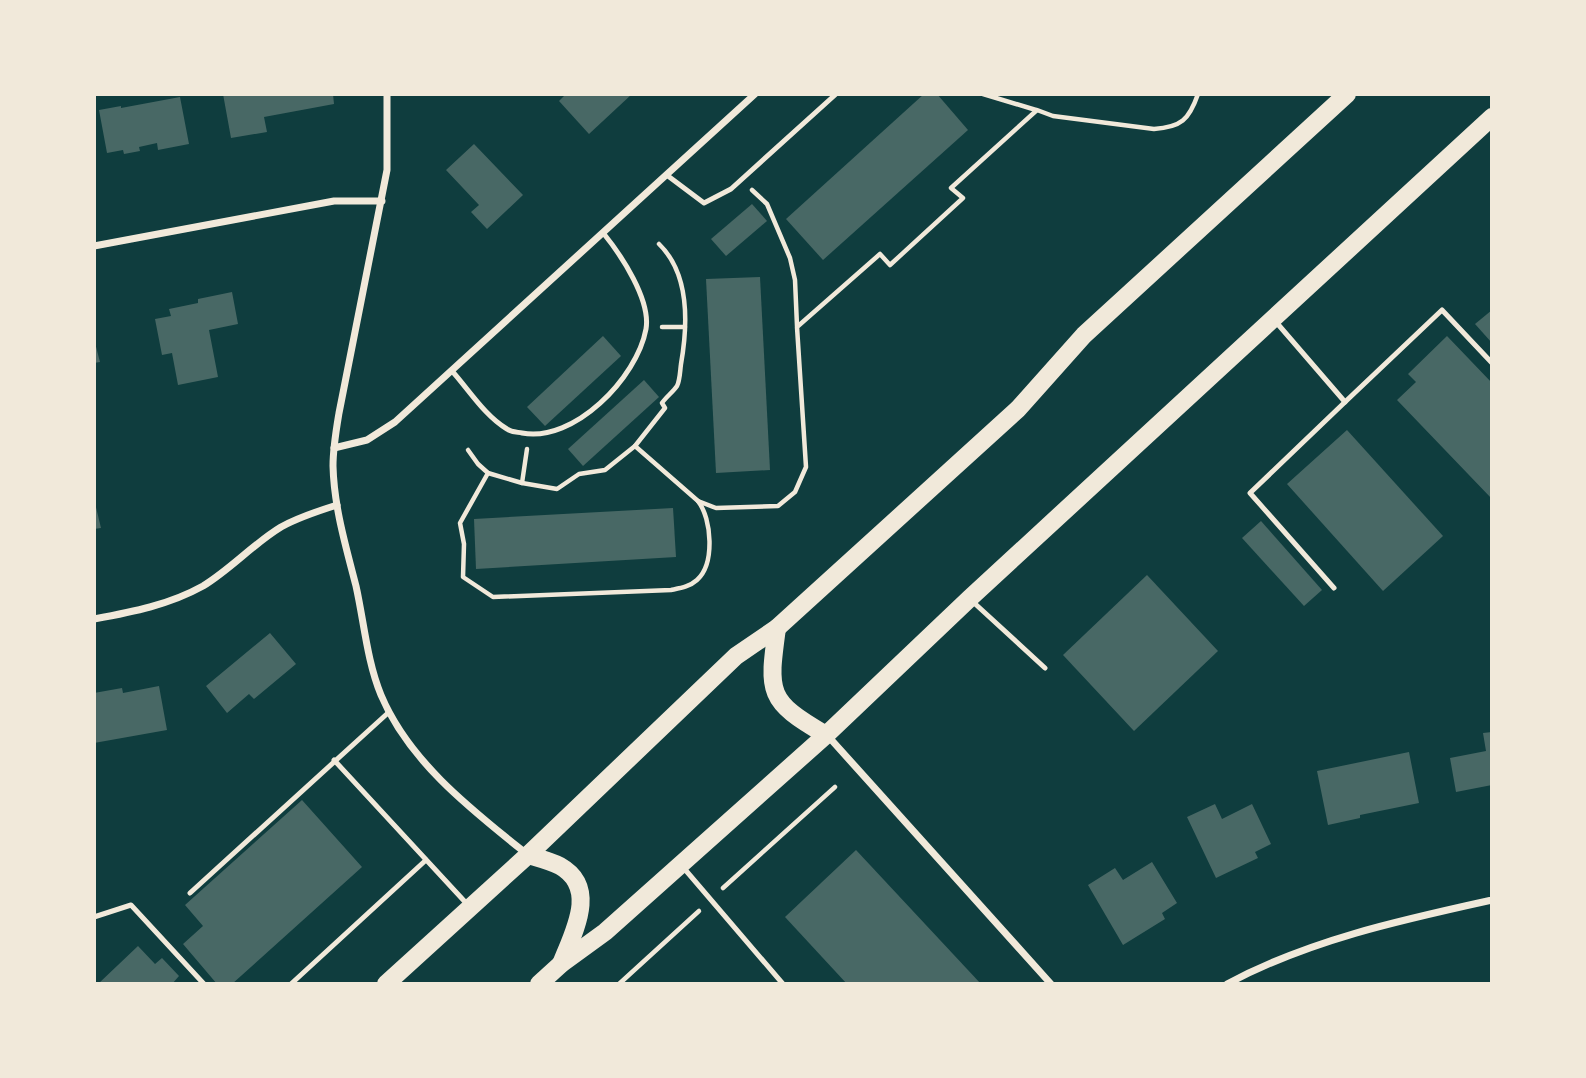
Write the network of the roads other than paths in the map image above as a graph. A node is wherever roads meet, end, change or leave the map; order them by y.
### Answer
1 (387, 94) edge
2 (755, 94) edge
3 (836, 94) edge
4 (1347, 94) edge
5 (1492, 117) edge
6 (668, 176) junction
7 (382, 201) junction
8 (604, 234) junction
9 (94, 246) edge
10 (1274, 319) junction
11 (1492, 363) edge
12 (452, 371) junction
13 (1345, 402) junction
14 (334, 448) junction
15 (337, 505) junction
16 (1334, 588) dead end
17 (970, 598) junction
18 (94, 619) edge
19 (777, 628) junction
20 (1045, 668) dead end
21 (389, 712) junction
22 (826, 735) junction
23 (334, 760) junction
24 (528, 855) junction
25 (426, 860) junction
26 (680, 864) junction
27 (190, 893) dead end
28 (1492, 900) edge
29 (470, 908) junction
30 (94, 917) edge
31 (561, 964) junction
32 (204, 984) edge
33 (292, 984) edge
34 (386, 984) edge
35 (539, 984) edge
36 (783, 984) edge
37 (1051, 984) edge
38 (1227, 984) edge

1 - 7 street
2 - 6 street
3 - 6 lane
4 - 19 main road
5 - 10 main road
6 - 8 street
7 - 9 street
7 - 14 street
8 - 12 street
8 - 12 lane
10 - 13 lane
10 - 17 main road
11 - 13 lane
12 - 14 street
13 - 16 lane
14 - 15 street
15 - 18 street
15 - 21 street
17 - 20 lane
17 - 22 main road
19 - 22 main road
19 - 24 main road
21 - 23 lane
21 - 24 street
22 - 26 main road
22 - 37 street
23 - 25 lane
23 - 27 lane
24 - 29 main road
24 - 31 main road
25 - 29 lane
25 - 33 lane
26 - 31 main road
26 - 36 lane
28 - 38 street
29 - 34 main road
30 - 32 lane
31 - 35 main road

